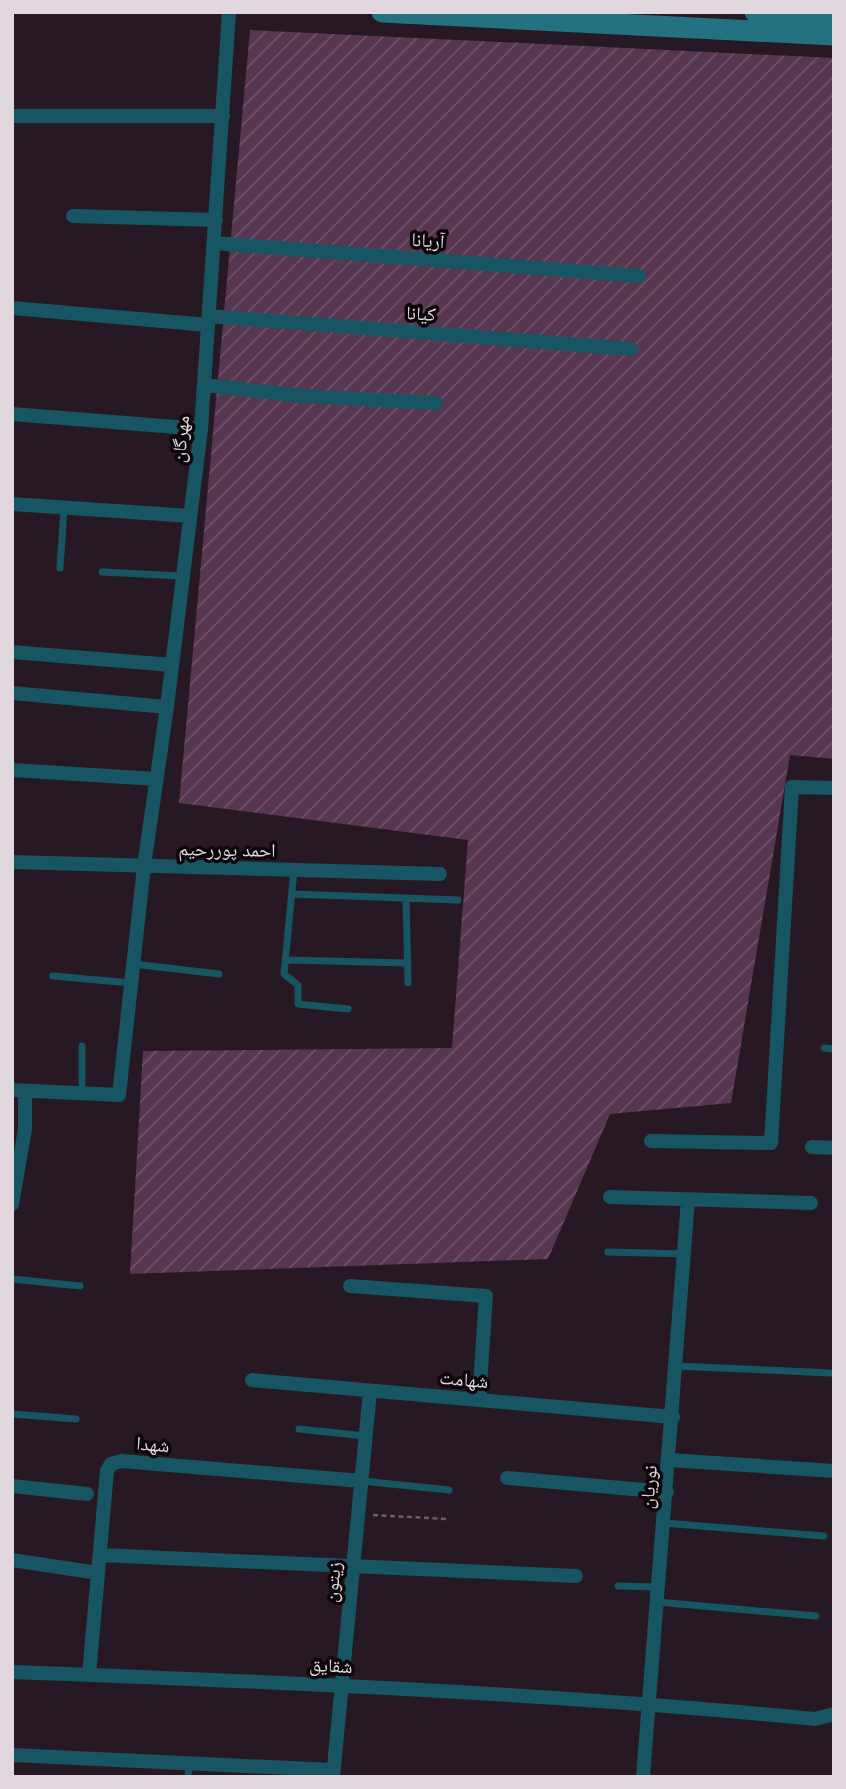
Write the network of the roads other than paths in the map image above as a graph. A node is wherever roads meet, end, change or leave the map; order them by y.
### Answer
1 (229, 12) edge
2 (382, 12) edge
3 (755, 12) edge
4 (834, 16) edge
5 (834, 35) edge
6 (12, 116) edge
7 (223, 116) junction
8 (73, 216) dead end
9 (216, 220) junction
10 (214, 243) junction
11 (639, 276) dead end
12 (12, 308) edge
13 (209, 321) junction
14 (631, 349) dead end
15 (204, 385) junction
16 (436, 403) dead end
17 (12, 414) edge
18 (201, 429) junction
19 (12, 504) edge
20 (64, 508) junction
21 (190, 516) junction
22 (60, 568) dead end
23 (102, 572) dead end
24 (183, 576) junction
25 (12, 652) edge
26 (172, 665) junction
27 (12, 693) edge
28 (167, 707) junction
29 (12, 771) edge
30 (157, 779) junction
31 (834, 789) edge
32 (12, 862) edge
33 (144, 866) junction
34 (294, 870) junction
35 (440, 874) dead end
36 (292, 894) junction
37 (406, 898) junction
38 (458, 900) dead end
39 (286, 960) junction
40 (408, 963) junction
41 (133, 964) junction
42 (219, 974) dead end
43 (53, 976) dead end
44 (131, 983) junction
45 (408, 984) dead end
46 (348, 1009) dead end
47 (82, 1046) dead end
48 (824, 1048) dead end
49 (834, 1048) edge
50 (19, 1090) edge
51 (82, 1093) junction
52 (651, 1141) dead end
53 (812, 1147) dead end
54 (834, 1148) edge
55 (610, 1197) dead end
56 (688, 1200) junction
57 (811, 1203) dead end
58 (12, 1204) edge
59 (608, 1252) dead end
60 (685, 1254) junction
61 (12, 1279) edge
62 (80, 1286) dead end
63 (350, 1286) dead end
64 (678, 1366) junction
65 (830, 1373) dead end
66 (252, 1380) dead end
67 (370, 1391) junction
68 (479, 1400) junction
69 (12, 1414) edge
70 (673, 1417) junction
71 (76, 1419) dead end
72 (299, 1429) dead end
73 (366, 1436) junction
74 (669, 1460) junction
75 (834, 1471) edge
76 (507, 1478) dead end
77 (362, 1481) junction
78 (12, 1486) edge
79 (449, 1490) dead end
80 (667, 1492) junction
81 (87, 1494) dead end
82 (664, 1523) junction
83 (824, 1536) dead end
84 (100, 1555) junction
85 (12, 1560) edge
86 (353, 1567) junction
87 (98, 1573) junction
88 (576, 1576) dead end
89 (618, 1586) dead end
90 (658, 1594) junction
91 (816, 1616) dead end
92 (12, 1672) edge
93 (89, 1675) junction
94 (342, 1684) junction
95 (649, 1703) junction
96 (834, 1714) edge
97 (12, 1755) edge
98 (188, 1770) edge
99 (333, 1773) edge
100 (643, 1777) edge

1 - 7 street, مهرگان
2 - 5 street
3 - 4 street
6 - 7 street
7 - 9 street, مهرگان
8 - 9 street
9 - 10 street, مهرگان
10 - 11 street, آریانا
10 - 13 street, مهرگان
12 - 13 street, کیانا
13 - 14 street, کیانا
13 - 15 street, مهرگان
15 - 16 street
15 - 18 street, مهرگان
17 - 18 street
18 - 21 street, مهرگان
19 - 20 street
20 - 21 street
20 - 22 lane
21 - 24 street, مهرگان
23 - 24 lane
24 - 26 street, مهرگان
25 - 26 street
26 - 28 street, مهرگان
27 - 28 street
28 - 30 street, مهرگان
29 - 30 street
30 - 33 street, مهرگان
31 - 52 street
32 - 33 street, احمد پوررحیم
33 - 34 street, احمد پوررحیم
33 - 41 street, مهرگان
34 - 35 street, احمد پوررحیم
34 - 36 lane
36 - 37 lane
36 - 39 lane
37 - 38 lane
37 - 40 lane
39 - 40 lane
39 - 46 lane
40 - 45 lane
41 - 42 lane
41 - 44 street, مهرگان
43 - 44 lane
44 - 51 street, مهرگان
47 - 51 lane
48 - 49 lane
50 - 51 street
50 - 58 street
53 - 54 street
55 - 56 street
56 - 57 street
56 - 60 street, نوریان
59 - 60 lane
60 - 64 street, نوریان
61 - 62 lane
63 - 68 street
64 - 65 lane
64 - 70 street, نوریان
66 - 67 street, شهامت
67 - 68 street, شهامت
67 - 73 street, زیتون
68 - 70 street, شهامت
69 - 71 lane
70 - 74 street, نوریان
72 - 73 lane
73 - 77 street, زیتون
74 - 75 street
74 - 80 street, نوریان
76 - 80 street
77 - 79 lane
77 - 84 street, شهدا
77 - 86 street, زیتون
78 - 81 street
80 - 82 street, نوریان
82 - 83 lane
82 - 90 street, نوریان
84 - 86 street
84 - 87 street, شهدا
85 - 87 street
86 - 88 street
86 - 94 street, زیتون
87 - 93 street, شهدا
89 - 90 lane
90 - 91 lane
90 - 95 street, نوریان
92 - 93 street, شقایق
93 - 94 street, شقایق
94 - 95 street, شقایق
94 - 99 street, زیتون
95 - 96 street, شقایق
95 - 100 street, نوریان
97 - 98 street
98 - 99 street

